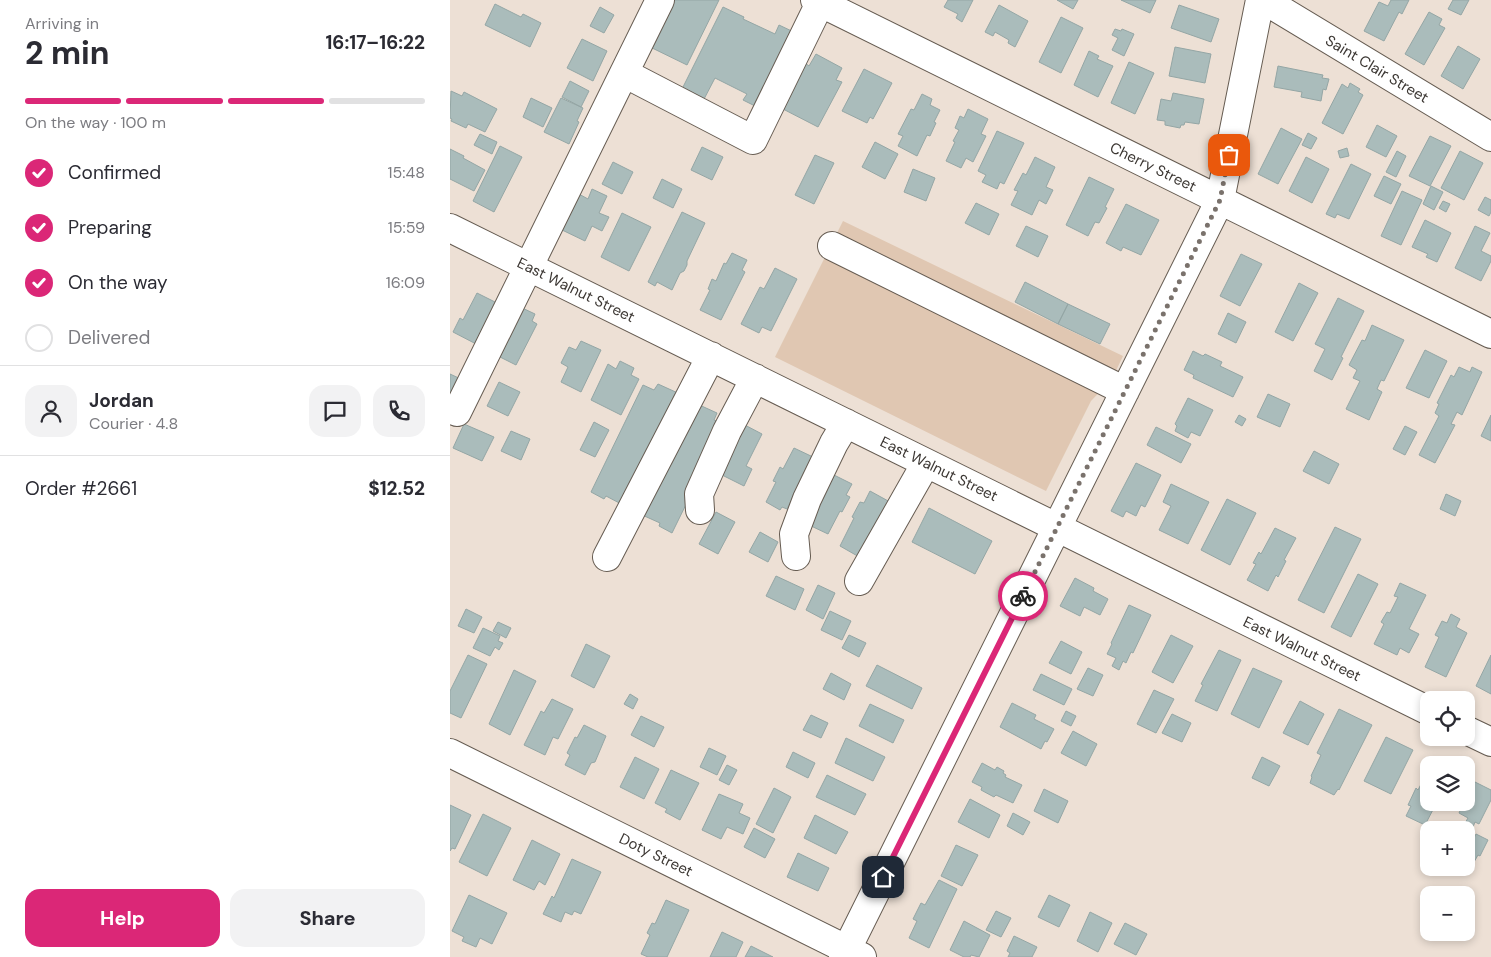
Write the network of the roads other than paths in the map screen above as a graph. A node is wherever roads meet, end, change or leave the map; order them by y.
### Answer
1 (660, 0) edge
2 (1262, 0) edge
3 (818, 1) edge
4 (624, 73) junction
5 (1491, 137) edge
6 (1220, 200) junction
7 (450, 228) edge
8 (832, 246) dead end
9 (529, 266) junction
10 (1491, 334) edge
11 (711, 356) junction
12 (754, 378) junction
13 (1124, 391) junction
14 (458, 412) dead end
15 (846, 423) junction
16 (926, 462) junction
17 (700, 510) dead end
18 (1057, 528) junction
19 (607, 556) dead end
20 (796, 556) dead end
21 (859, 581) dead end
22 (1420, 707) edge
23 (1475, 734) edge
24 (1491, 742) edge
25 (450, 754) edge
26 (851, 955) edge

1 - 4 street
2 - 5 street, Saint Clair Street
2 - 6 street
3 - 4 street
3 - 6 street, Cherry Street
4 - 9 street
6 - 10 street, Cherry Street
6 - 13 street
7 - 9 street, East Walnut Street
8 - 13 street
9 - 11 street, East Walnut Street
9 - 14 street
11 - 12 street, East Walnut Street
11 - 19 street
12 - 15 street, East Walnut Street
12 - 17 street
13 - 18 street
15 - 16 street, East Walnut Street
15 - 20 street
16 - 18 street, East Walnut Street
16 - 21 street
18 - 22 street, East Walnut Street
18 - 26 street
23 - 24 street
25 - 26 street, Doty Street

